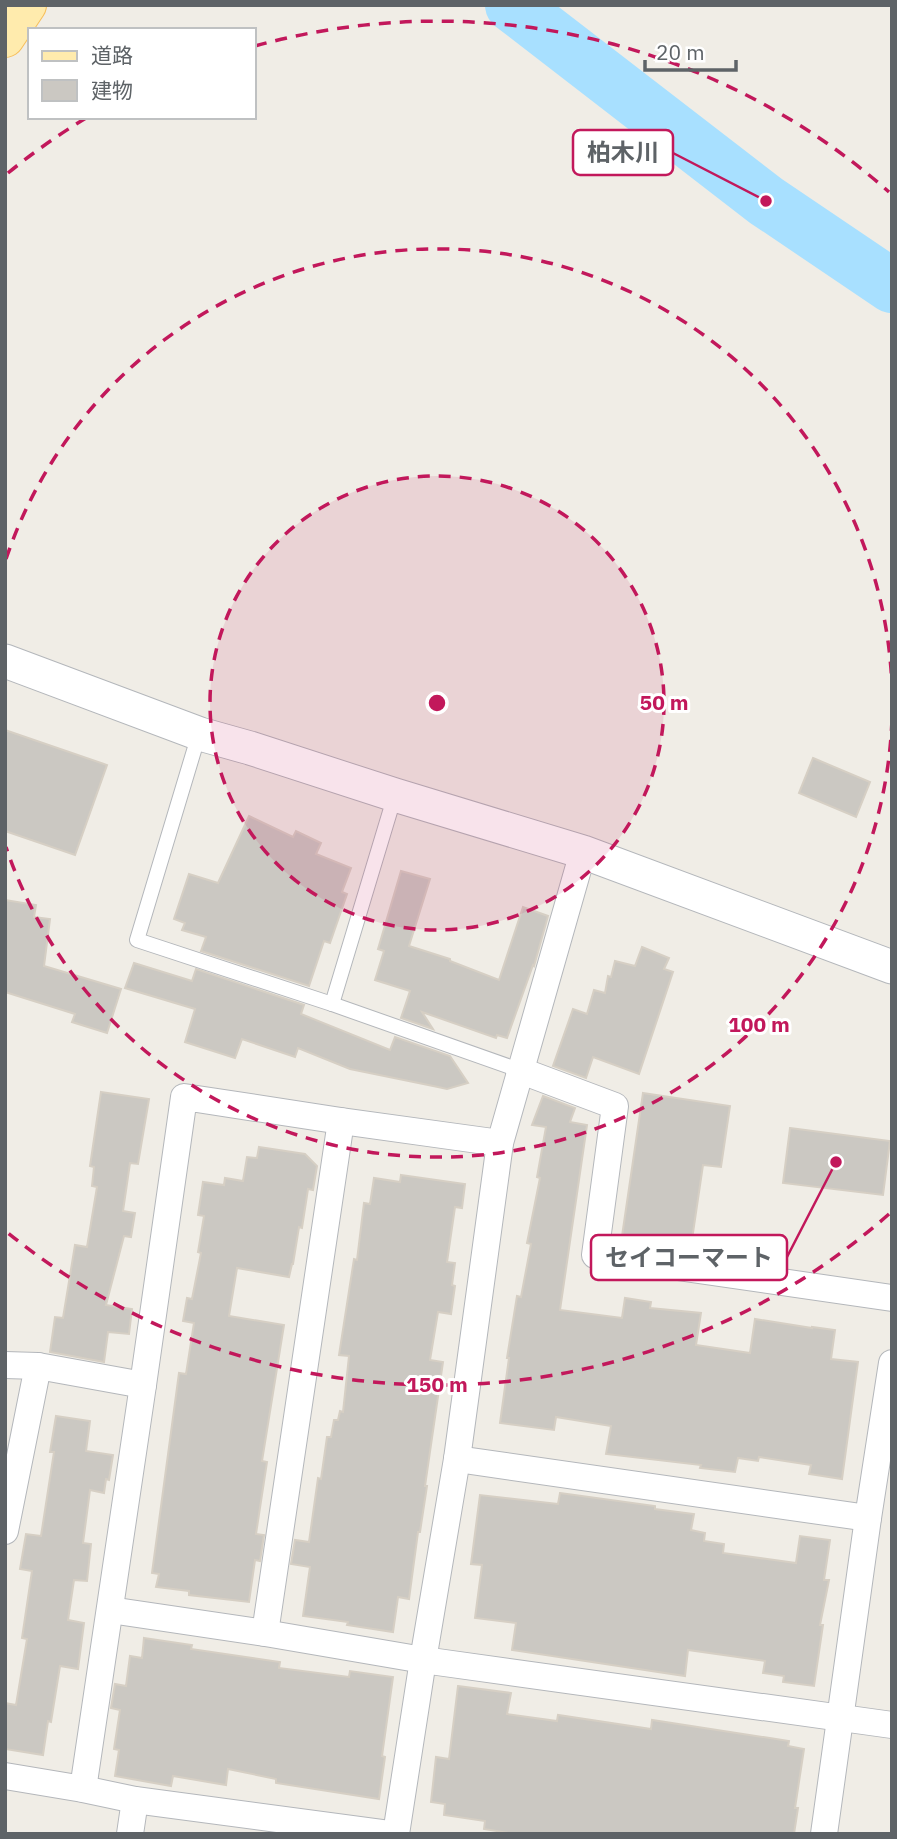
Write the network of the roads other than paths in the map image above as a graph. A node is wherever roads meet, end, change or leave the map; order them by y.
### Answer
1 (27, 5) edge
2 (5, 38) edge
3 (5, 661) edge
4 (200, 734) junction
5 (395, 795) junction
6 (583, 852) junction
7 (892, 967) edge
8 (332, 1004) junction
9 (519, 1070) junction
10 (341, 1121) junction
11 (500, 1143) junction
12 (892, 1298) edge
13 (892, 1363) edge
14 (5, 1365) edge
15 (38, 1366) junction
16 (143, 1385) junction
17 (457, 1459) junction
18 (868, 1518) junction
19 (5, 1531) edge
20 (110, 1610) junction
21 (265, 1633) junction
22 (422, 1660) junction
23 (839, 1718) junction
24 (892, 1725) edge
25 (5, 1776) edge
26 (83, 1789) junction
27 (135, 1800) junction
28 (130, 1834) edge
29 (389, 1834) edge
30 (397, 1834) edge
31 (824, 1834) edge

1 - 2 main road
3 - 4 street
4 - 5 street
4 - 8 lane
5 - 6 street
5 - 8 lane
6 - 7 street
6 - 9 street
8 - 9 lane
9 - 11 street
9 - 12 street
10 - 11 street
10 - 16 street
10 - 21 street
11 - 17 street
13 - 18 street
14 - 15 street
15 - 16 street
15 - 19 street
16 - 20 street
17 - 18 street
17 - 22 street
18 - 23 street
20 - 21 street
20 - 26 street
21 - 22 street
22 - 23 street
22 - 30 street
23 - 24 street
23 - 31 street
25 - 26 street
26 - 27 street
27 - 28 street
27 - 29 street

